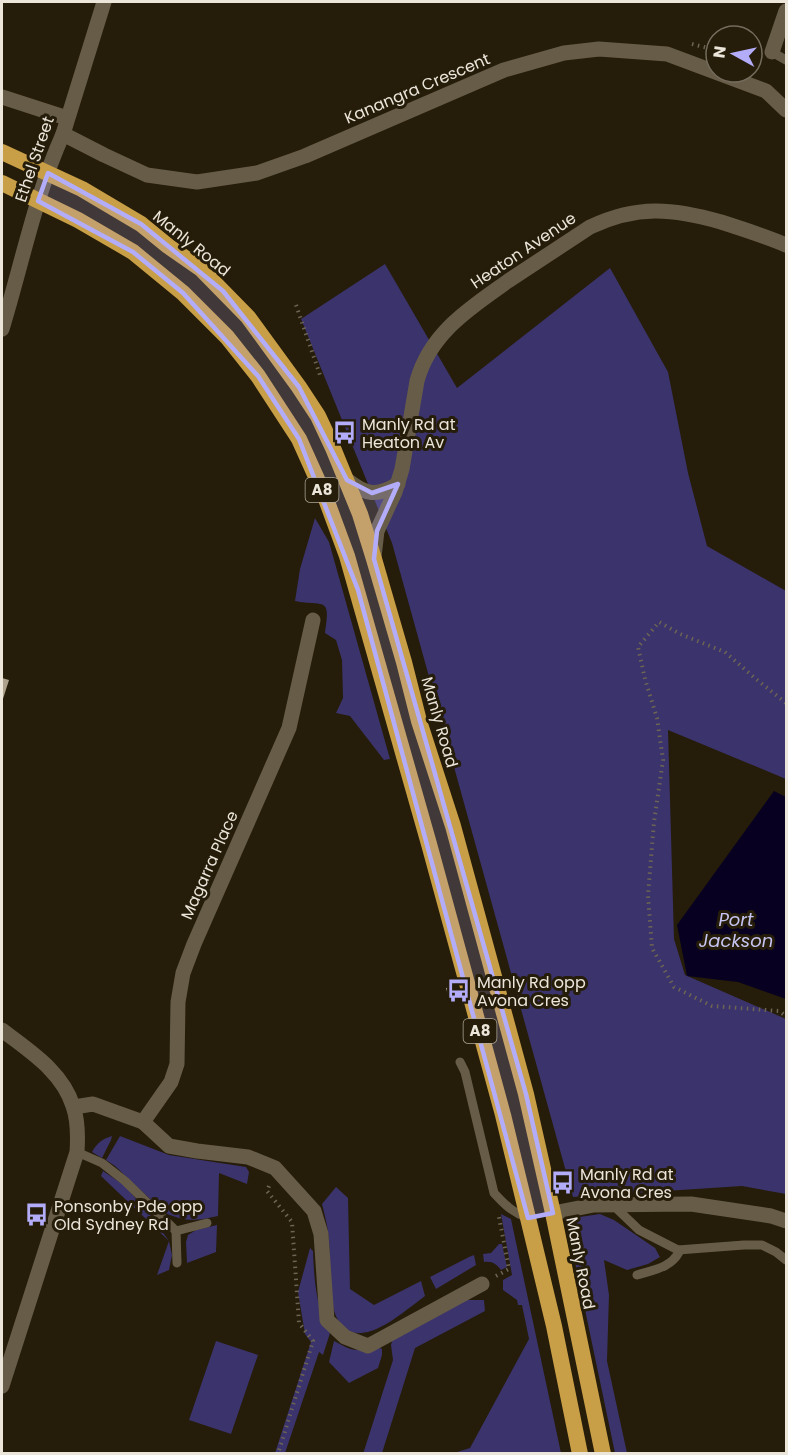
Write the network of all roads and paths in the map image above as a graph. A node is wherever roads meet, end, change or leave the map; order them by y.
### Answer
1 (104, 2) edge
2 (786, 10) edge
3 (772, 52) joint
4 (786, 60) edge
5 (2, 97) edge
6 (786, 110) edge
7 (67, 118) junction
8 (63, 134) junction
9 (2, 152) edge
10 (2, 183) edge
11 (786, 245) edge
12 (296, 305) dead end
13 (2, 328) edge
14 (321, 378) dead end
15 (347, 480) junction
16 (398, 484) junction
17 (374, 559) junction
18 (313, 620) dead end
19 (786, 703) edge
20 (786, 1016) edge
21 (2, 1030) edge
22 (460, 1062) dead end
23 (74, 1107) junction
24 (143, 1122) junction
25 (77, 1152) junction
26 (613, 1205) junction
27 (498, 1211) dead end
28 (553, 1213) junction
29 (528, 1218) junction
30 (786, 1221) edge
31 (292, 1222) dead end
32 (207, 1223) dead end
33 (176, 1231) junction
34 (678, 1250) junction
35 (786, 1260) edge
36 (177, 1263) dead end
37 (637, 1275) dead end
38 (482, 1284) joint
39 (2, 1386) edge
40 (278, 1454) edge
41 (580, 1454) edge
42 (603, 1454) edge

1 - 7 street, Ethel Street
2 - 3 street
3 - 4 lane
5 - 7 street
6 - 8 street, Kanangra Crescent
7 - 8 street, Ethel Street
8 - 13 street, Ethel Street
9 - 15 highway, Manly Road / A8
10 - 29 highway, A8
11 - 16 street, Heaton Avenue
12 - 14 path
15 - 16 street
15 - 17 highway, Manly Road / A8
16 - 17 street, Heaton Avenue
17 - 28 highway, Manly Road / A8
18 - 24 street, Magarra Place
19 - 20 path
21 - 23 street
22 - 29 lane
23 - 24 street
23 - 25 street
24 - 38 street
25 - 33 lane
25 - 39 street
26 - 28 street
26 - 30 street
26 - 34 lane
27 - 38 path
28 - 29 highway
28 - 42 highway, Manly Road / A8
29 - 41 highway, A8
31 - 40 path
32 - 33 lane
33 - 36 lane
34 - 35 lane
34 - 37 lane

